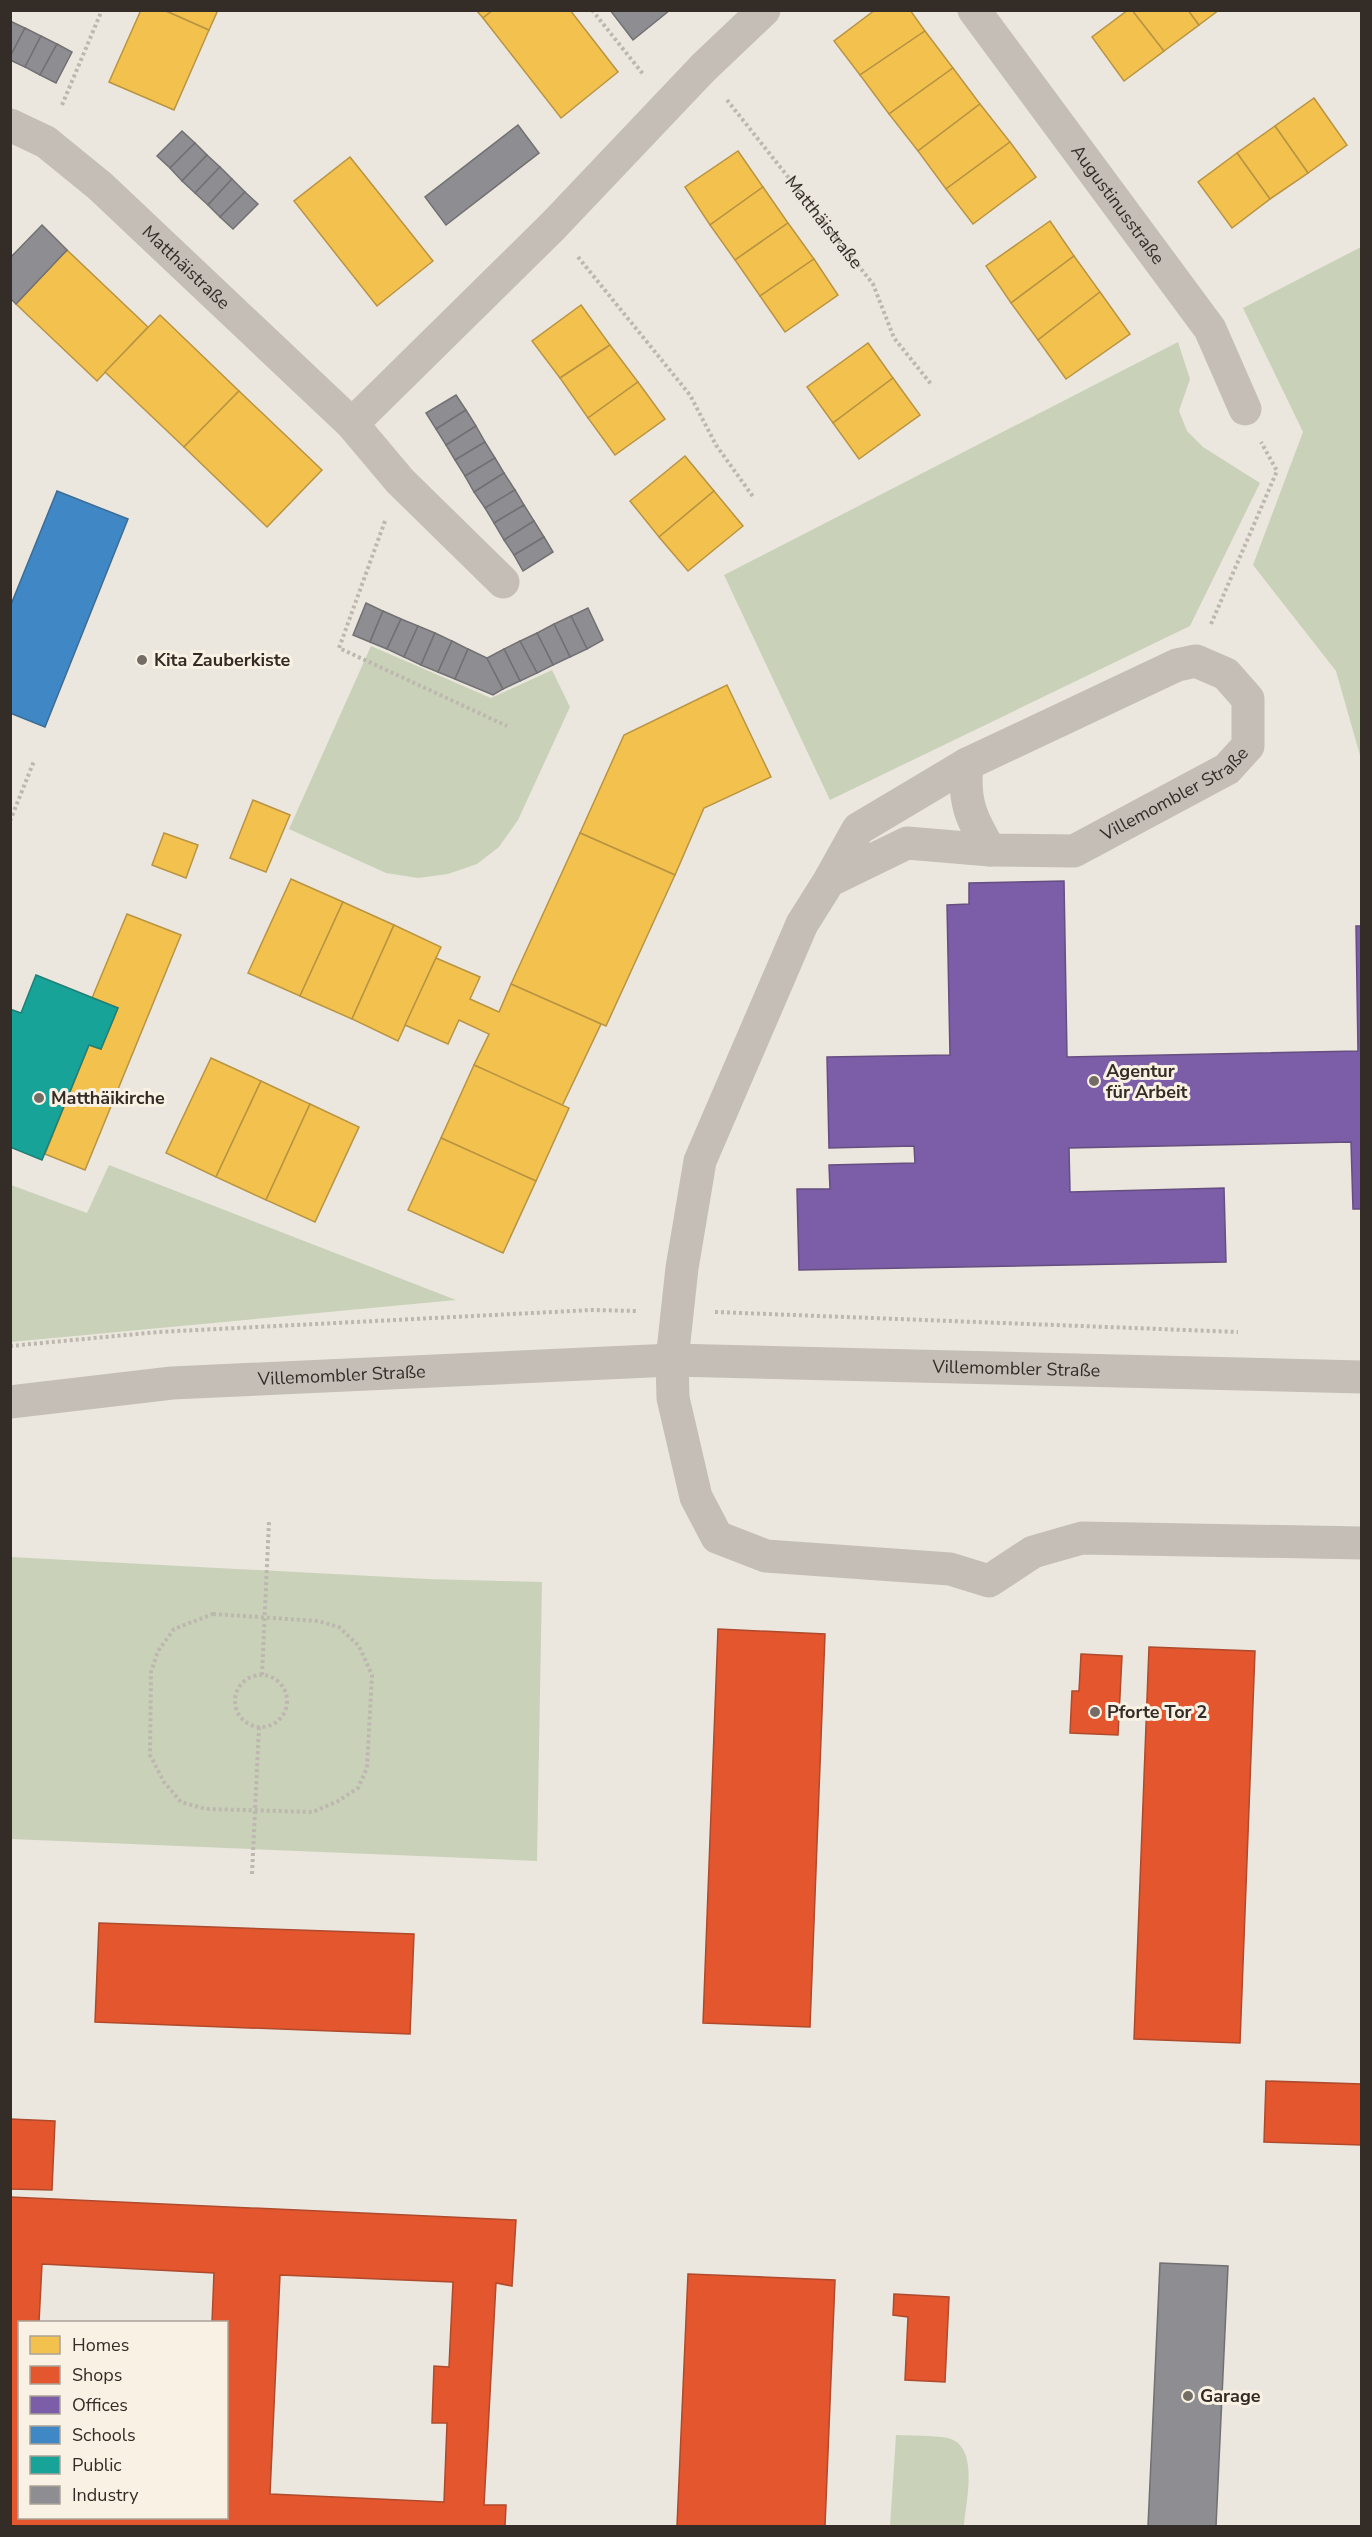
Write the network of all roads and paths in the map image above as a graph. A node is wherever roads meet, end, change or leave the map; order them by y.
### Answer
1 (102, 10) edge
2 (592, 10) edge
3 (764, 10) edge
4 (974, 10) edge
5 (703, 68) junction
6 (668, 105) junction
7 (10, 125) edge
8 (46, 142) junction
9 (553, 226) junction
10 (931, 384) dead end
11 (1245, 409) joint
12 (352, 424) junction
13 (400, 481) junction
14 (754, 498) dead end
15 (503, 582) dead end
16 (1196, 661) junction
17 (507, 726) dead end
18 (34, 761) dead end
19 (967, 764) junction
20 (10, 821) edge
21 (990, 850) junction
22 (829, 881) junction
23 (672, 1360) junction
24 (1362, 1377) edge
25 (10, 1402) edge
26 (269, 1521) dead end
27 (1362, 1543) edge
28 (264, 1618) junction
29 (262, 1675) junction
30 (259, 1727) junction
31 (255, 1810) junction
32 (252, 1875) dead end

1 - 8 path
2 - 6 path
3 - 5 street
4 - 11 street, Augustinusstraße
5 - 6 street
5 - 10 path, Matthäistraße
6 - 9 street
7 - 8 street, Matthäistraße
8 - 12 street, Matthäistraße
9 - 12 street
9 - 14 path
11 - 16 path
12 - 13 street, Matthäistraße
13 - 15 street, Matthäistraße
13 - 17 path
16 - 19 street
16 - 21 street, Villemombler Straße
18 - 20 path
19 - 21 street
19 - 22 street
21 - 22 street, Villemombler Straße
22 - 23 street
23 - 24 street, Villemombler Straße
23 - 25 street, Villemombler Straße
23 - 27 street
26 - 28 path
28 - 29 path
28 - 31 path
28 - 31 path
29 - 30 path
29 - 30 path
30 - 31 path
31 - 32 path

